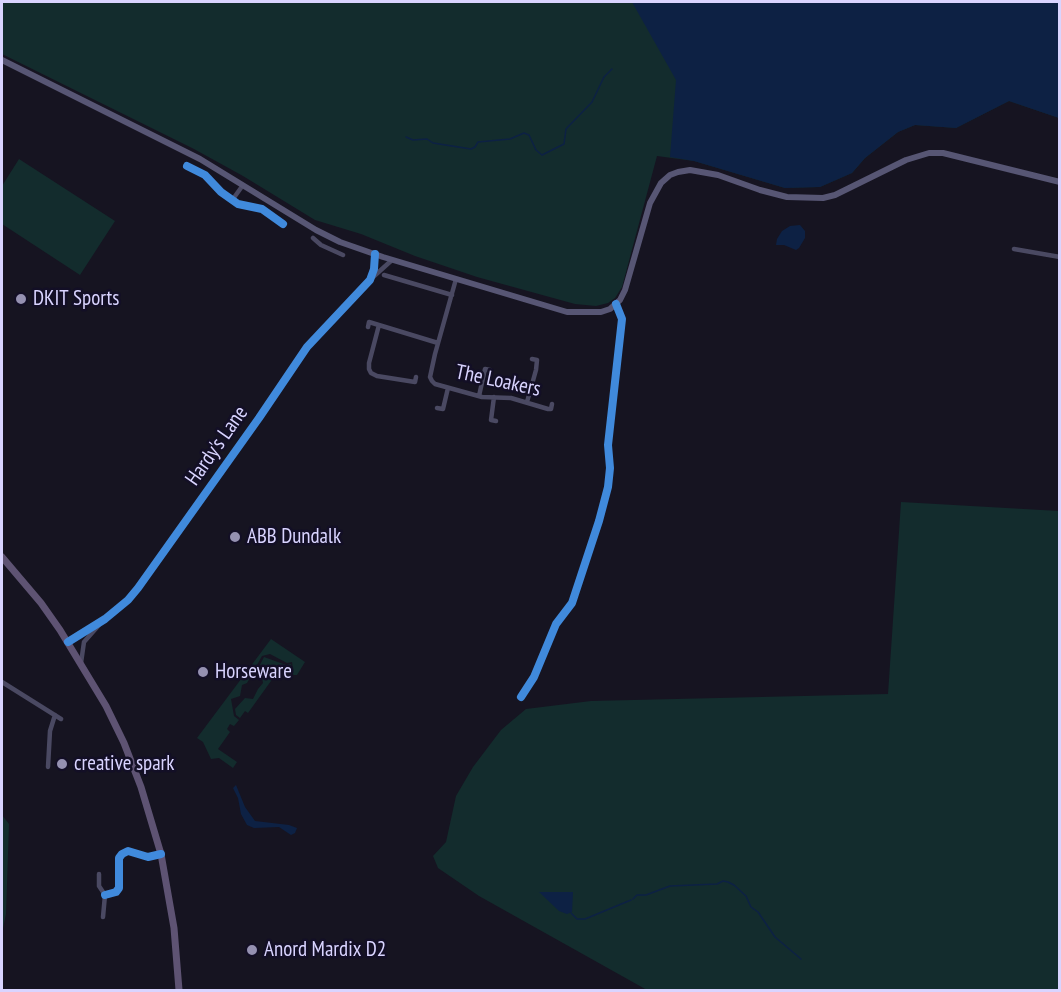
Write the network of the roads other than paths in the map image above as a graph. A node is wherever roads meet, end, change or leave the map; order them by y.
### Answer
1 (2, 60) edge
2 (187, 166) dead end
3 (1059, 182) edge
4 (243, 185) junction
5 (233, 199) junction
6 (283, 224) dead end
7 (313, 238) dead end
8 (336, 240) junction
9 (330, 249) junction
10 (1014, 249) dead end
11 (375, 254) junction
12 (343, 255) dead end
13 (1059, 257) edge
14 (393, 260) junction
15 (384, 275) dead end
16 (456, 279) junction
17 (370, 280) junction
18 (452, 295) junction
19 (616, 304) junction
20 (379, 325) junction
21 (368, 327) dead end
22 (438, 344) junction
23 (532, 359) dead end
24 (490, 370) dead end
25 (416, 377) dead end
26 (448, 388) junction
27 (479, 396) junction
28 (494, 397) junction
29 (527, 402) junction
30 (552, 404) dead end
31 (437, 408) dead end
32 (496, 421) dead end
33 (2, 556) edge
34 (105, 619) junction
35 (68, 642) junction
36 (81, 663) junction
37 (2, 682) edge
38 (521, 697) dead end
39 (55, 715) junction
40 (61, 719) dead end
41 (48, 768) dead end
42 (161, 854) junction
43 (99, 874) dead end
44 (105, 895) junction
45 (103, 917) dead end
46 (179, 990) edge

1 - 4 main road
2 - 5 street
3 - 19 main road
4 - 5 street
4 - 8 main road
5 - 6 street
7 - 9 street
8 - 9 street
8 - 11 main road
9 - 12 street
10 - 13 street
11 - 14 main road
11 - 17 street
14 - 16 main road
14 - 17 street, Hardy's Lane
15 - 18 street
16 - 18 street, The Loakers
16 - 19 main road
17 - 34 street, Hardy's Lane
18 - 22 street, The Loakers
19 - 38 street
20 - 21 street
20 - 22 street
20 - 25 street
22 - 26 street, The Loakers
23 - 29 street
24 - 27 street
26 - 27 street, The Loakers
26 - 31 street
27 - 28 street, The Loakers
28 - 29 street, The Loakers
28 - 32 street
29 - 30 street, The Loakers
33 - 35 main road
34 - 35 street, Hardy's Lane
34 - 36 street, Hardy's Lane
35 - 36 main road
36 - 42 main road
37 - 39 street
39 - 40 street
39 - 41 street
42 - 44 street
42 - 46 main road
43 - 44 street
44 - 45 street

